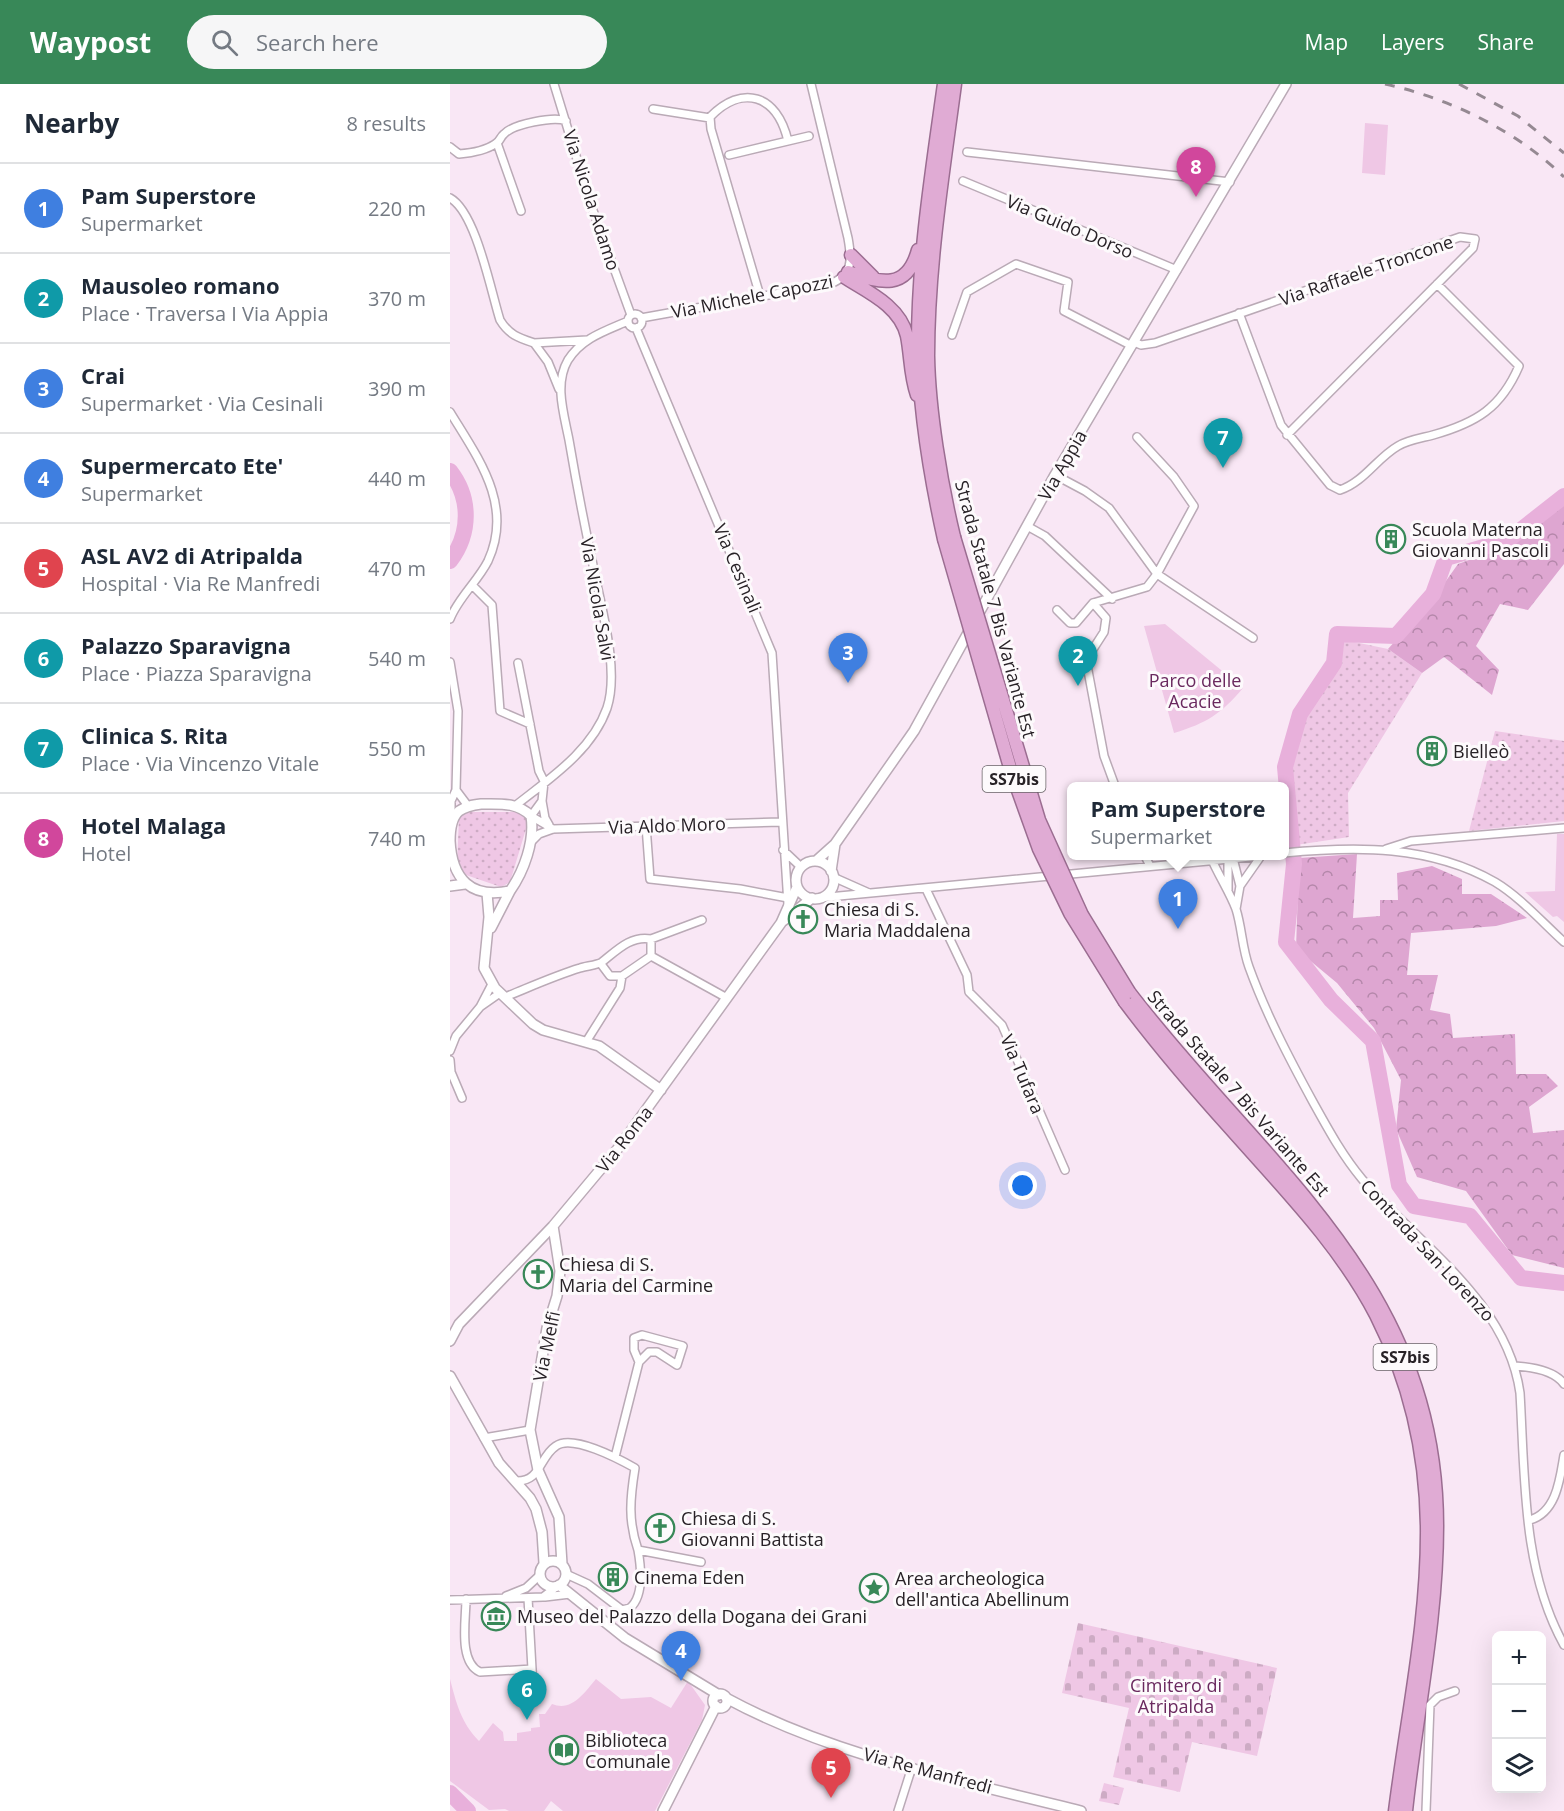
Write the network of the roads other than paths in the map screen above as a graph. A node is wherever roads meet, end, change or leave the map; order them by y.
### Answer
1 (554, 84) edge
2 (811, 84) edge
3 (944, 84) edge
4 (955, 84) edge
5 (1286, 84) edge
6 (759, 91) dead end
7 (731, 92) dead end
8 (653, 109) dead end
9 (710, 118) junction
10 (566, 121) junction
11 (809, 136) dead end
12 (788, 141) junction
13 (498, 143) junction
14 (450, 147) edge
15 (967, 152) dead end
16 (729, 155) dead end
17 (963, 181) dead end
18 (1230, 182) junction
19 (450, 198) edge
20 (521, 212) dead end
21 (927, 220) junction
22 (851, 255) junction
23 (1177, 270) junction
24 (846, 275) junction
25 (879, 280) junction
26 (1437, 284) junction
27 (760, 296) junction
28 (1239, 314) junction
29 (630, 318) junction
30 (641, 318) junction
31 (636, 328) junction
32 (952, 335) dead end
33 (587, 340) junction
34 (534, 343) junction
35 (1133, 344) junction
36 (550, 367) junction
37 (563, 371) junction
38 (560, 392) junction
39 (922, 408) junction
40 (450, 412) edge
41 (1287, 435) junction
42 (1137, 438) dead end
43 (1055, 475) junction
44 (1027, 526) junction
45 (949, 538) junction
46 (1157, 574) junction
47 (472, 585) junction
48 (1112, 599) junction
49 (1093, 603) junction
50 (1056, 610) dead end
51 (450, 619) edge
52 (1253, 638) dead end
53 (450, 663) edge
54 (518, 663) dead end
55 (530, 724) junction
56 (544, 781) junction
57 (1114, 782) edge
58 (456, 790) junction
59 (542, 801) junction
60 (468, 806) junction
61 (515, 806) junction
62 (531, 816) junction
63 (781, 822) junction
64 (452, 826) junction
65 (646, 826) junction
66 (1564, 828) edge
67 (553, 829) junction
68 (835, 844) junction
69 (528, 848) junction
70 (783, 850) junction
71 (1383, 850) junction
72 (1289, 853) edge
73 (1147, 860) edge
74 (1212, 860) joint
75 (1231, 860) edge
76 (1232, 860) edge
77 (1258, 860) edge
78 (816, 861) junction
79 (451, 863) edge
80 (1150, 866) junction
81 (801, 867) junction
82 (832, 874) junction
83 (465, 884) junction
84 (793, 885) junction
85 (450, 886) edge
86 (1240, 886) junction
87 (926, 889) junction
88 (510, 891) junction
89 (487, 893) junction
90 (872, 895) junction
91 (1229, 896) junction
92 (788, 898) junction
93 (815, 898) junction
94 (788, 909) junction
95 (1236, 909) junction
96 (702, 920) dead end
97 (782, 923) junction
98 (487, 936) junction
99 (651, 939) junction
100 (1564, 942) edge
101 (651, 956) junction
102 (601, 963) junction
103 (622, 976) junction
104 (492, 984) junction
105 (502, 995) junction
106 (727, 998) junction
107 (480, 1007) junction
108 (586, 1042) junction
109 (450, 1051) edge
110 (450, 1060) edge
111 (661, 1090) junction
112 (462, 1098) dead end
113 (1065, 1170) dead end
114 (553, 1226) junction
115 (450, 1341) edge
116 (639, 1362) junction
117 (1515, 1366) junction
118 (450, 1376) edge
119 (1564, 1384) edge
120 (530, 1430) junction
121 (484, 1438) junction
122 (1564, 1455) edge
123 (615, 1457) junction
124 (538, 1470) junction
125 (516, 1481) junction
126 (1530, 1520) junction
127 (638, 1550) junction
128 (701, 1562) dead end
129 (544, 1563) junction
130 (562, 1564) junction
131 (540, 1575) junction
132 (563, 1579) junction
133 (570, 1594) junction
134 (506, 1596) junction
135 (543, 1597) junction
136 (528, 1598) junction
137 (462, 1599) junction
138 (450, 1600) edge
139 (581, 1602) junction
140 (1564, 1645) edge
141 (532, 1669) junction
142 (1455, 1691) dead end
143 (534, 1701) dead end
144 (720, 1702) junction
145 (912, 1767) junction
146 (1399, 1810) edge
147 (663, 1811) edge
148 (897, 1811) edge
149 (1082, 1811) edge
150 (1426, 1811) edge

1 - 10 street, Via Nicola Adamo
2 - 22 street, Via Michele Capozzi
3 - 21 highway, Strada Statale 7 Bis Variante Est / SS7bis
4 - 45 highway, Strada Statale 7 Bis Variante Est / SS7bis
5 - 18 street, Via Appia
6 - 12 street
7 - 9 street
8 - 9 street
9 - 27 street
10 - 13 street
10 - 29 street, Via Nicola Adamo
11 - 12 street
12 - 16 street
13 - 14 street
13 - 20 street
15 - 18 street
17 - 23 street, Via Guido Dorso
18 - 23 street, Via Appia
19 - 34 street
21 - 25 highway
21 - 39 highway, Strada Statale 7 Bis Variante Est / SS7bis
22 - 24 street, Via Michele Capozzi
22 - 25 highway
23 - 35 street, Via Appia
24 - 25 highway
24 - 27 street, Via Michele Capozzi
24 - 39 highway
26 - 28 street, Via Raffaele Troncone
26 - 41 street, Via Raffaele Troncone
26 - 41 street
27 - 30 street, Via Michele Capozzi
28 - 35 street, Via Raffaele Troncone
28 - 41 street
29 - 30 street
29 - 31 street
29 - 33 street
30 - 31 street
31 - 63 street, Via Cesinali
32 - 35 street
33 - 34 street
33 - 37 street
34 - 36 street
35 - 43 street, Via Appia
36 - 37 street
36 - 38 street
37 - 38 street
38 - 56 street, Via Nicola Salvi
39 - 45 highway, Strada Statale 7 Bis Variante Est / SS7bis
40 - 47 street
42 - 46 street
43 - 44 street, Via Appia
43 - 46 street
44 - 48 street
44 - 68 street, Via Appia
45 - 146 highway, Strada Statale 7 Bis Variante Est / SS7bis, bridge
46 - 48 street
46 - 52 street
47 - 51 street
47 - 55 street
48 - 49 street
49 - 50 street
49 - 57 street
53 - 58 street
54 - 55 street
55 - 56 street
56 - 59 street
56 - 61 street, Via Nicola Salvi
58 - 60 street
58 - 64 street
59 - 62 street
59 - 67 street
60 - 61 street
60 - 64 street
61 - 62 street
62 - 67 street
62 - 69 street
63 - 65 street, Via Aldo Moro
63 - 70 street, Via Cesinali
64 - 79 street
65 - 67 street, Via Aldo Moro
65 - 92 street
66 - 71 street
67 - 69 street
68 - 78 street, Via Appia
68 - 82 street, Via Appia
69 - 88 street
70 - 81 street
70 - 84 street, Via Cesinali
71 - 72 street
71 - 100 street
73 - 80 street
74 - 80 street
74 - 91 street, Contrada San Lorenzo
75 - 91 street, Contrada San Lorenzo
76 - 86 street, Contrada San Lorenzo
77 - 86 street, Contrada San Lorenzo
78 - 81 street
78 - 82 street
79 - 83 street
80 - 87 street
81 - 84 street
82 - 90 street
82 - 93 street
83 - 85 street
83 - 89 street
84 - 92 street, Via Roma
84 - 93 street
84 - 94 street, Via Roma
86 - 95 street, Contrada San Lorenzo
87 - 90 street
87 - 113 street, Via Tufara
88 - 89 street
88 - 98 street
89 - 98 street
90 - 93 street
91 - 95 street, Contrada San Lorenzo
92 - 94 street, Via Roma
93 - 97 street, Via Roma
94 - 97 street, Via Roma
95 - 117 street, Contrada San Lorenzo
96 - 99 street
97 - 106 street, Via Roma
98 - 104 street
99 - 101 street
99 - 102 street
101 - 103 street
101 - 106 street
102 - 103 street
102 - 105 street
103 - 108 street
104 - 105 street
104 - 107 street
105 - 107 street
105 - 108 street
106 - 111 street, Via Roma
107 - 109 street
108 - 111 street
110 - 112 street
111 - 114 street, Via Roma
114 - 115 street, Via Roma
114 - 120 street, Via Melfi
116 - 116 street
116 - 123 street
117 - 119 street
117 - 126 street, Contrada San Lorenzo
118 - 121 street
120 - 121 street
120 - 124 street
121 - 125 street
122 - 126 street
123 - 124 street
123 - 127 street
124 - 125 street
124 - 130 street
125 - 129 street
126 - 140 street, Contrada San Lorenzo
127 - 128 street
127 - 132 street
129 - 130 street
129 - 131 street
130 - 132 street
131 - 132 street
131 - 134 street
132 - 133 street
132 - 135 street
132 - 139 street
133 - 135 street
133 - 139 street
134 - 136 street
134 - 137 street
135 - 136 street
136 - 141 street
137 - 138 street
137 - 141 street
139 - 144 street
141 - 143 street
142 - 150 street
144 - 145 street, Via Re Manfredi
144 - 147 street
145 - 148 street
145 - 149 street, Via Re Manfredi

